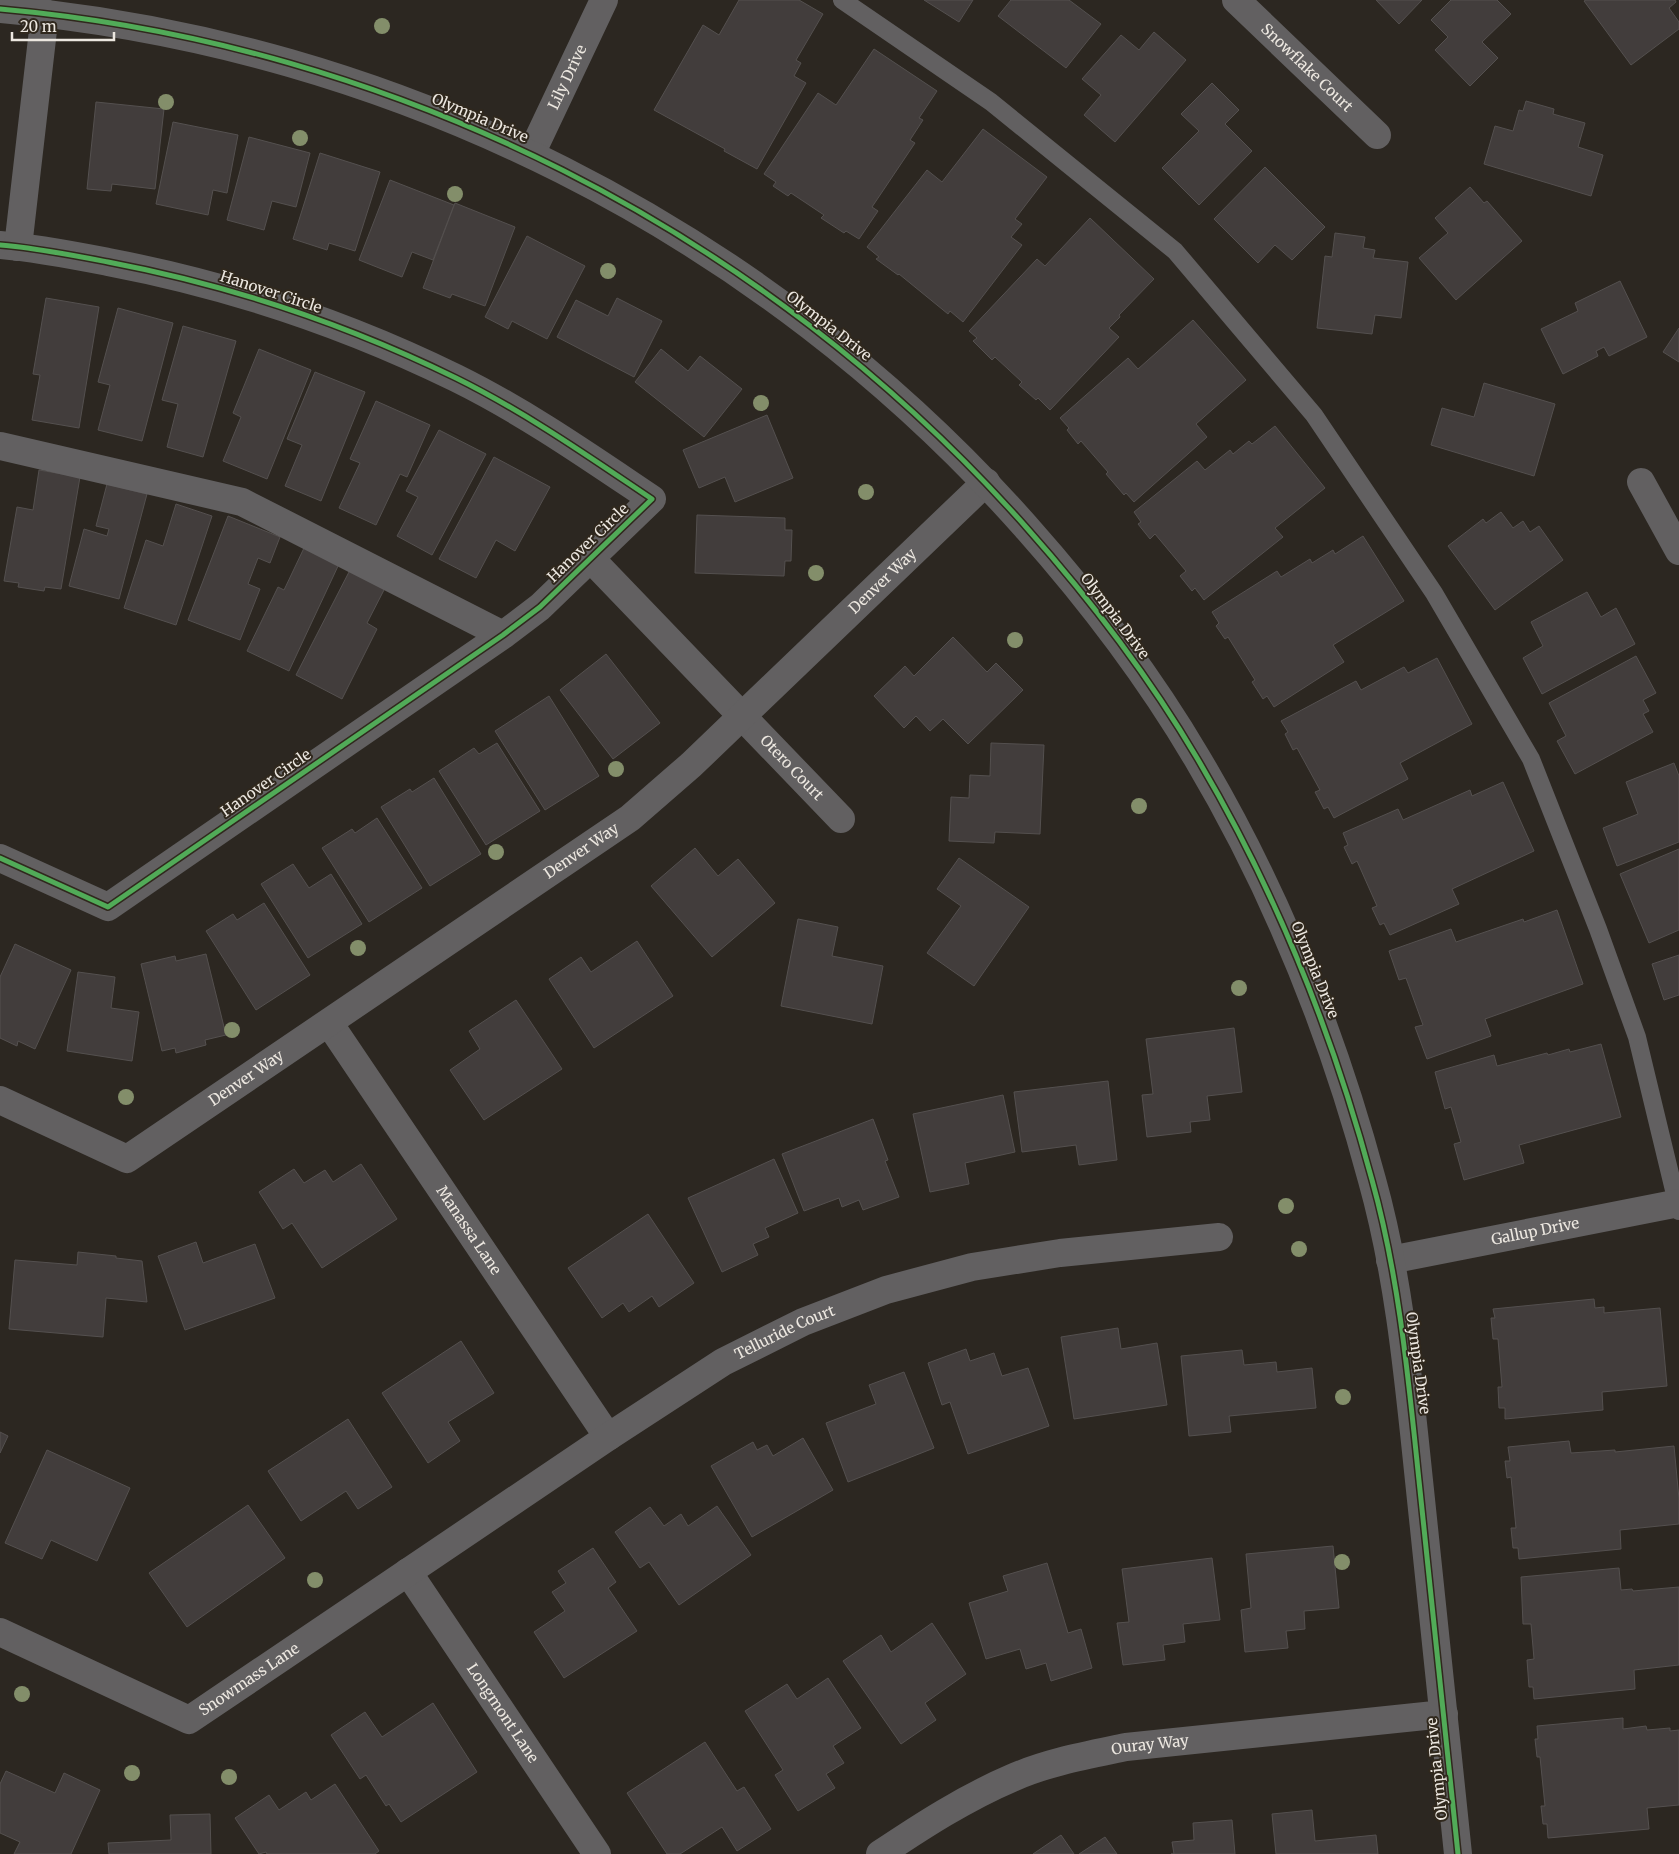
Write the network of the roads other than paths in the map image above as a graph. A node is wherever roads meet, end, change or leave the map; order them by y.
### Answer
1 (604, 0) edge
2 (842, 0) edge
3 (1236, 0) edge
4 (0, 9) edge
5 (45, 14) junction
6 (1378, 135) dead end
7 (531, 154) junction
8 (9, 246) edge
9 (0, 446) edge
10 (986, 482) junction
11 (1641, 482) dead end
12 (1679, 551) edge
13 (590, 558) junction
14 (503, 635) junction
15 (742, 716) junction
16 (841, 820) dead end
17 (0, 858) edge
18 (329, 1023) junction
19 (0, 1100) edge
20 (1679, 1206) edge
21 (1219, 1237) dead end
22 (1390, 1260) junction
23 (608, 1437) junction
24 (408, 1572) junction
25 (0, 1632) edge
26 (1444, 1714) junction
27 (885, 1853) edge
28 (598, 1854) edge
29 (1458, 1854) edge

1 - 7 street, Lily Drive
2 - 20 lane
3 - 6 street, Snowflake Court
4 - 5 street, Olympia Drive
5 - 7 street, Olympia Drive
5 - 8 street, Hanover Circle
7 - 10 street, Olympia Drive
8 - 13 street, Hanover Circle
9 - 14 street
10 - 15 street, Denver Way
10 - 22 street, Olympia Drive
11 - 12 street
13 - 14 street, Hanover Circle
13 - 15 street, Hanover Circle
14 - 17 street, Hanover Circle
15 - 16 street, Otero Court
15 - 18 street, Denver Way
18 - 19 street, Denver Way
18 - 23 street, Manassa Lane
20 - 22 street, Gallup Drive
21 - 23 street, Telluride Court
22 - 26 street, Olympia Drive
23 - 24 street, Telluride Court
24 - 25 street, Snowmass Lane
24 - 28 street, Longmont Lane
26 - 27 street, Ouray Way
26 - 29 street, Olympia Drive

